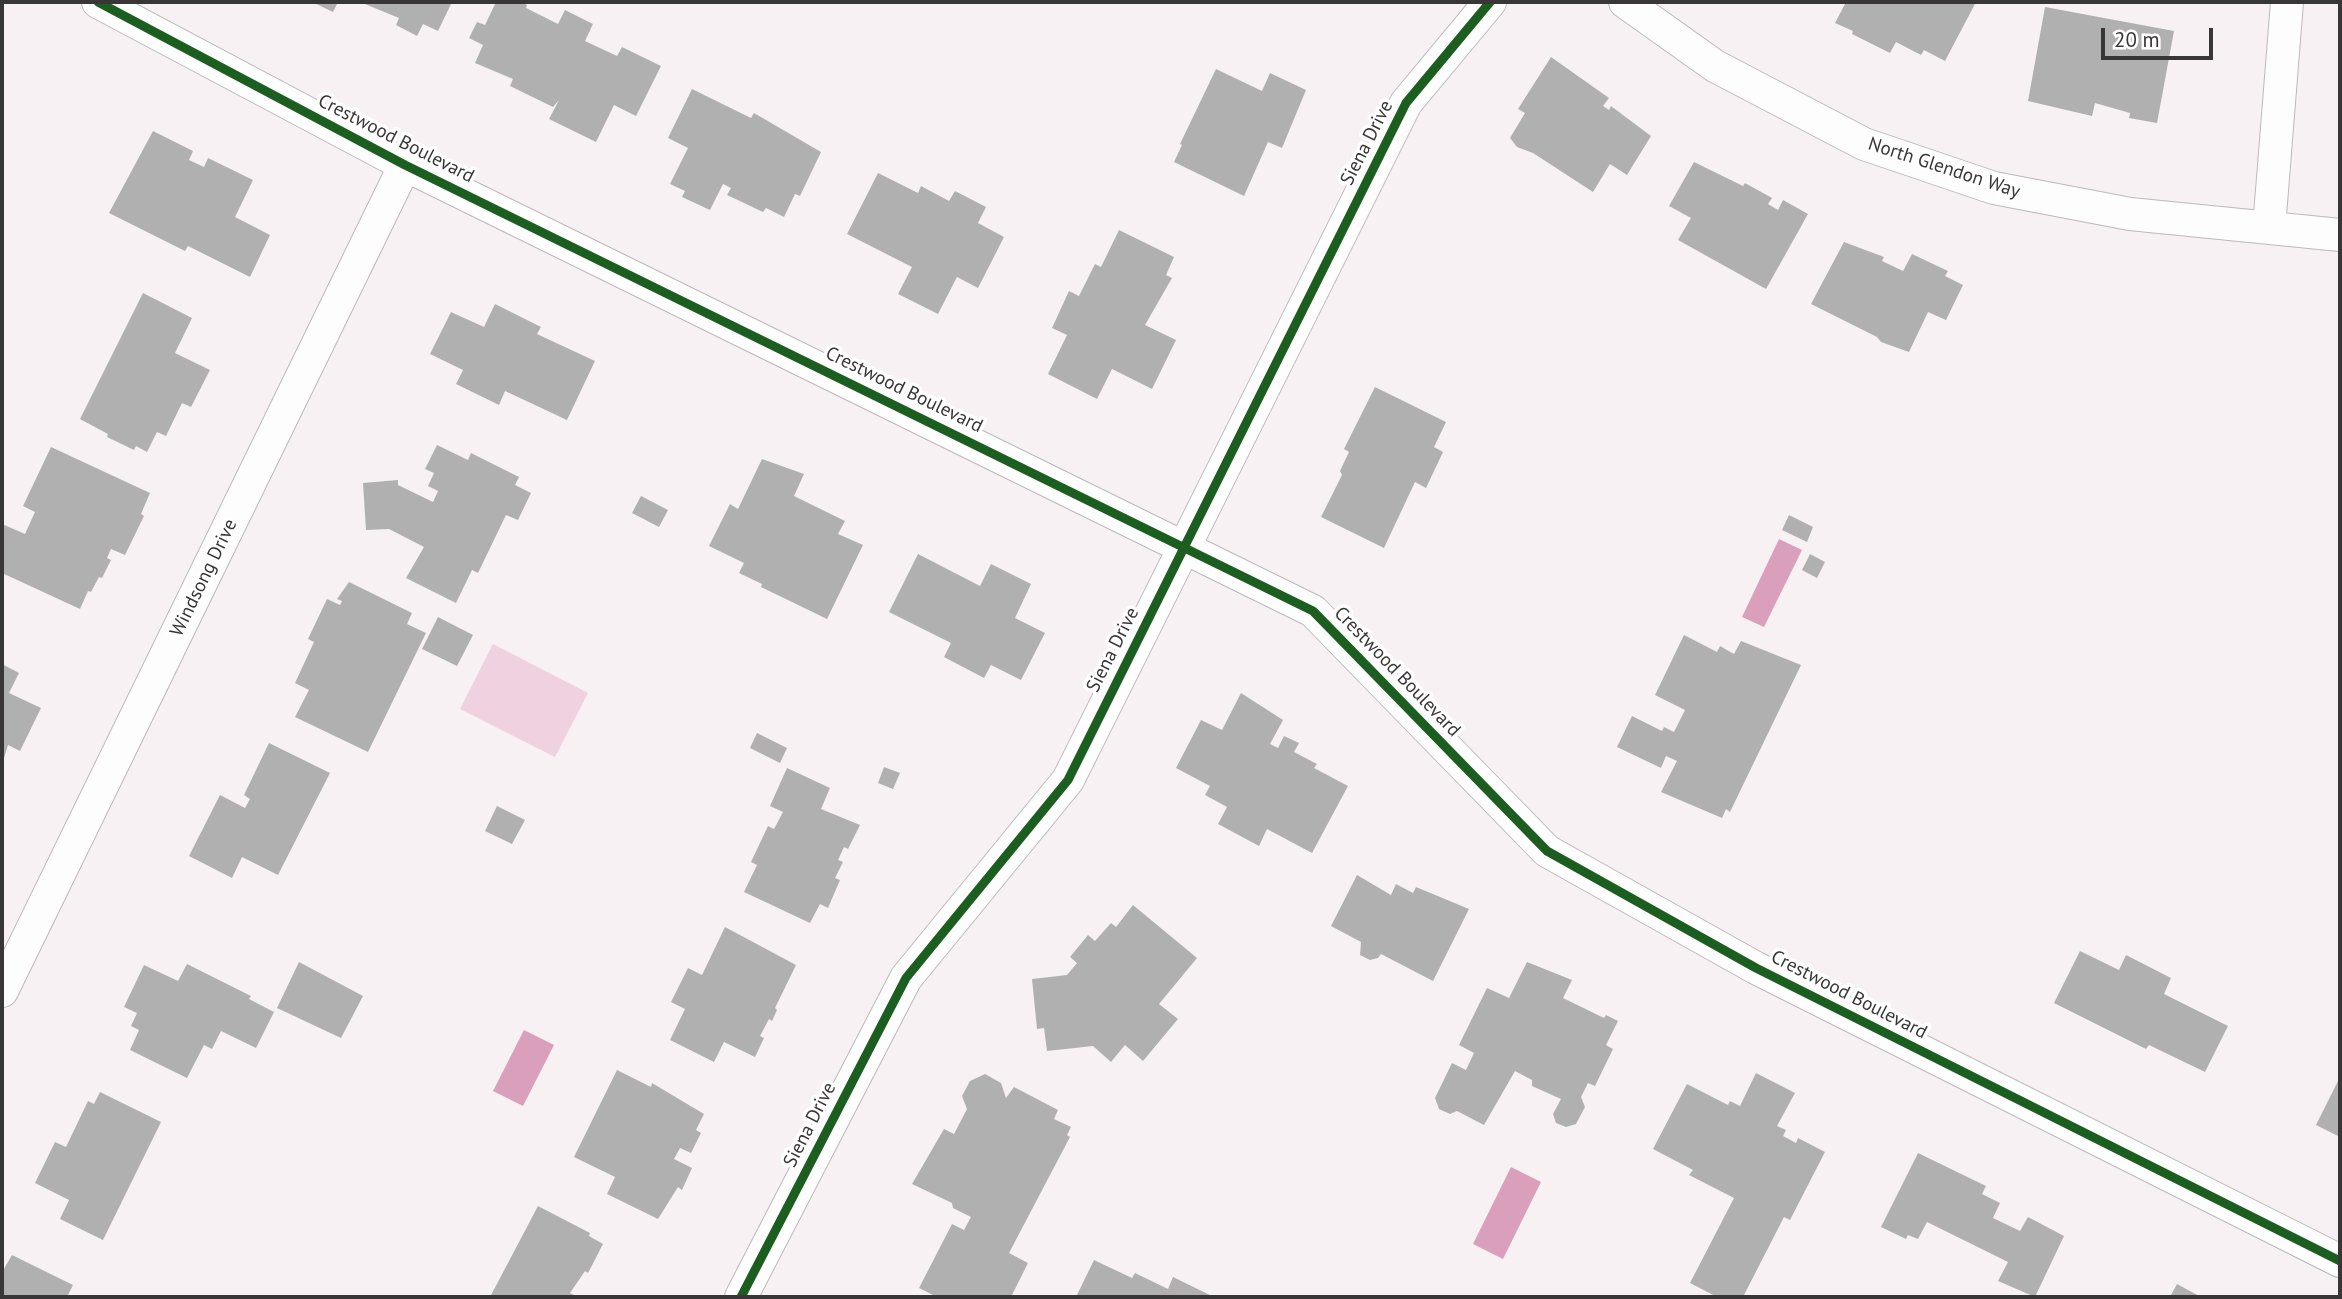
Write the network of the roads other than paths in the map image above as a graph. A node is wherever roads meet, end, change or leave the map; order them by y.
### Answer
1 (98, 2) edge
2 (1490, 2) edge
3 (1625, 2) edge
4 (2287, 2) edge
5 (405, 165) junction
6 (2269, 228) junction
7 (2340, 234) edge
8 (1185, 546) junction
9 (2, 991) edge
10 (2340, 1261) edge
11 (741, 1297) edge

1 - 5 street, Crestwood Boulevard
2 - 8 street, Siena Drive
3 - 6 street, North Glendon Way
4 - 6 street
5 - 8 street, Crestwood Boulevard
5 - 9 street, Windsong Drive
6 - 7 street, North Glendon Way
8 - 10 street, Crestwood Boulevard
8 - 11 street, Siena Drive

